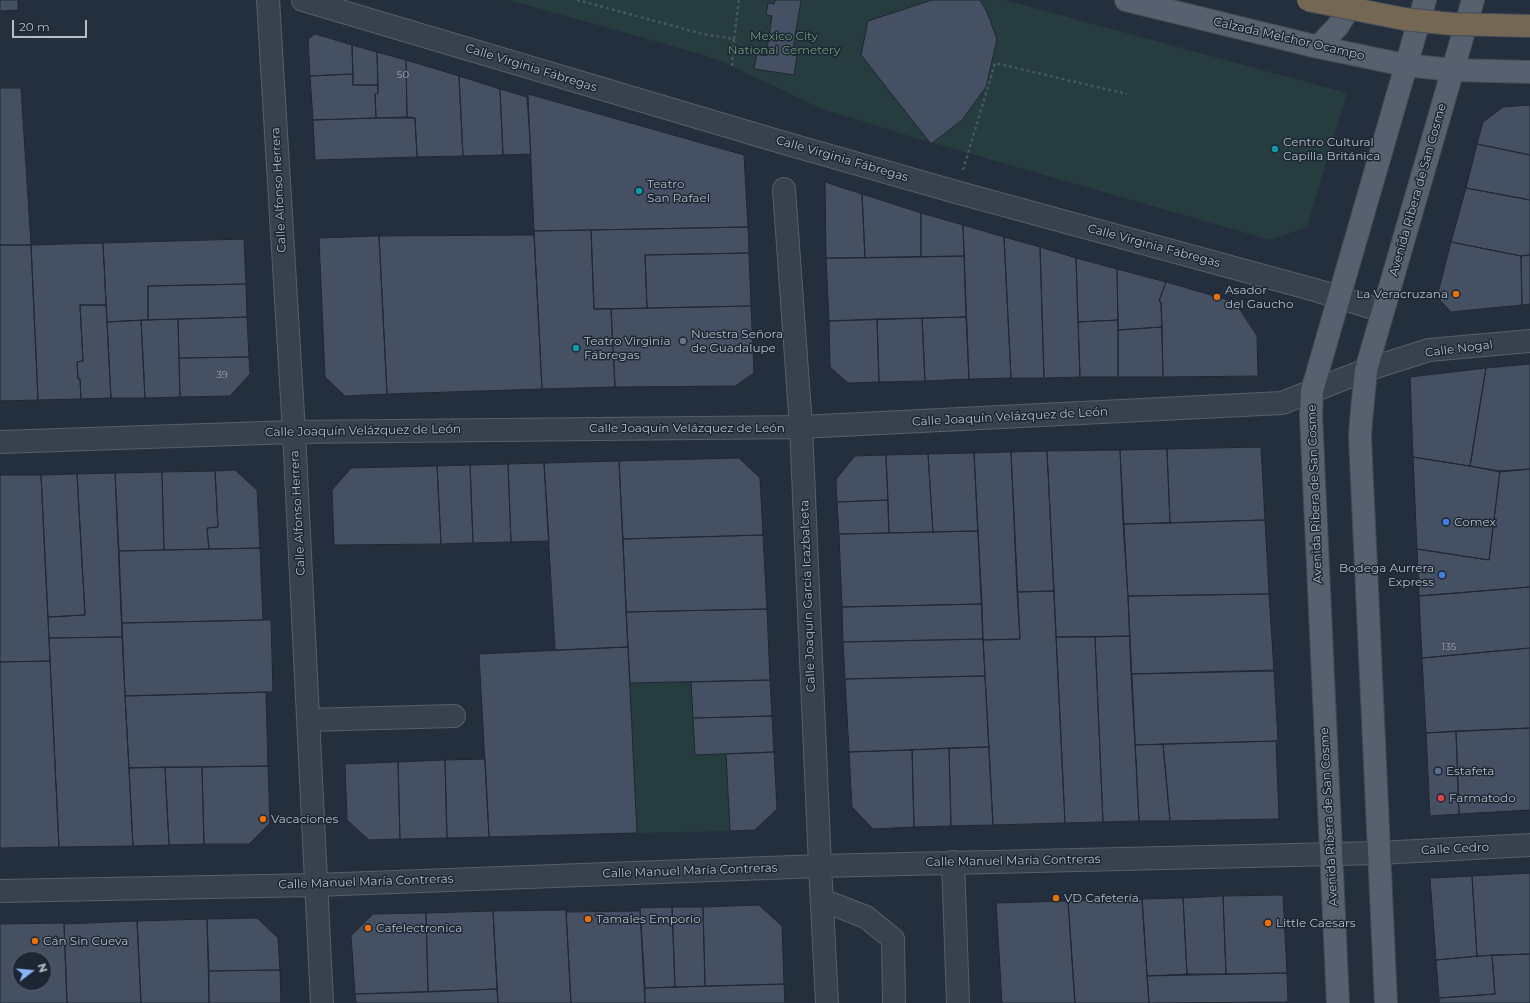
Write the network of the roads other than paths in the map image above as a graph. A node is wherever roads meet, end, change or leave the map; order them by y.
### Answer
1 (268, 0) edge
2 (303, 0) edge
3 (1126, 0) edge
4 (1308, 0) edge
5 (1354, 0) edge
6 (1425, 0) edge
7 (1473, 0) edge
8 (1530, 26) edge
9 (1318, 47) junction
10 (1405, 65) junction
11 (1453, 70) junction
12 (1530, 72) edge
13 (784, 189) dead end
14 (1338, 296) junction
15 (1383, 311) junction
16 (1530, 342) edge
17 (1366, 370) junction
18 (1312, 391) junction
19 (801, 427) junction
20 (294, 432) junction
21 (0, 442) edge
22 (454, 716) dead end
23 (308, 720) junction
24 (1530, 845) edge
25 (1379, 853) junction
26 (1330, 854) junction
27 (953, 862) junction
28 (820, 866) junction
29 (316, 885) junction
30 (0, 891) edge
31 (822, 900) junction
32 (322, 1003) edge
33 (827, 1003) edge
34 (894, 1003) edge
35 (958, 1003) edge
36 (1338, 1003) edge
37 (1386, 1003) edge

1 - 20 street, Calle Alfonso Herrera
2 - 14 street, Calle Virginia Fábregas
3 - 9 main road, Calzada Melchor Ocampo
4 - 8 highway, bridge
5 - 9 main road
6 - 10 main road, Avenida Ribera de San Cosme
7 - 11 main road, Avenida Ribera de San Cosme
9 - 10 main road, Calzada Melchor Ocampo
10 - 11 main road, Calzada Melchor Ocampo
10 - 14 main road, Avenida Ribera de San Cosme
11 - 12 main road, Calzada Melchor Ocampo
11 - 15 main road, Avenida Ribera de San Cosme
13 - 19 street, Calle Joaquín García Icazbalceta
14 - 15 street, Calle Virginia Fábregas
14 - 18 main road, Avenida Ribera de San Cosme
15 - 17 main road, Avenida Ribera de San Cosme
16 - 17 street, Calle Nogal
17 - 18 street, Calle Joaquín Velázquez de León
17 - 25 main road, Avenida Ribera de San Cosme
18 - 19 street, Calle Joaquín Velázquez de León
18 - 26 main road, Avenida Ribera de San Cosme
19 - 20 street, Calle Joaquín Velázquez de León
19 - 28 street, Calle Joaquín García Icazbalceta
20 - 21 street, Calle Joaquín Velázquez de León
20 - 23 street, Calle Alfonso Herrera
22 - 23 street
23 - 29 street, Calle Alfonso Herrera
24 - 25 street, Calle Cedro
25 - 26 street, Calle Manuel María Contreras
25 - 37 main road, Avenida Ribera de San Cosme
26 - 27 street, Calle Manuel María Contreras
26 - 36 main road, Avenida Ribera de San Cosme
27 - 28 street, Calle Manuel María Contreras
27 - 35 street
28 - 29 street, Calle Manuel María Contreras
28 - 31 street, Calle Joaquín García Icazbalceta
29 - 30 street, Calle Manuel María Contreras
29 - 32 street, Calle Alfonso Herrera
31 - 33 street, Calle Joaquín García Icazbalceta
31 - 34 street

